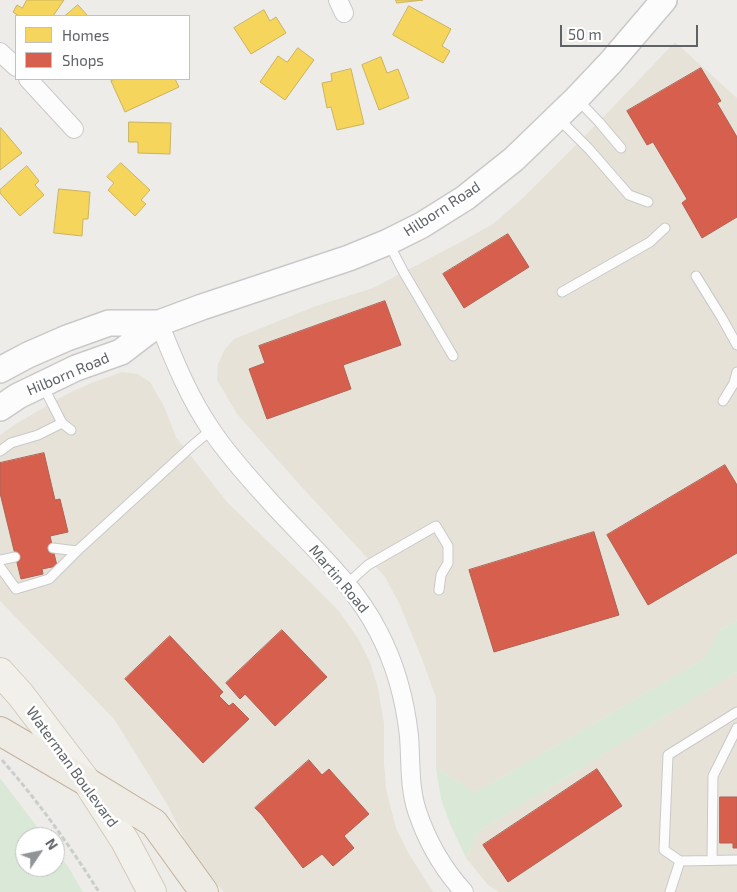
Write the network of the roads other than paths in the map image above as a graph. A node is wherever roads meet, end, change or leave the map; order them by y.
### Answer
1 (664, 0) edge
2 (0, 52) edge
3 (15, 65) edge
4 (29, 80) edge
5 (576, 99) junction
6 (557, 117) junction
7 (74, 129) dead end
8 (621, 148) dead end
9 (648, 202) dead end
10 (665, 228) dead end
11 (388, 242) junction
12 (696, 276) dead end
13 (562, 292) dead end
14 (159, 323) junction
15 (737, 345) edge
16 (453, 356) dead end
17 (0, 370) edge
18 (737, 372) edge
19 (42, 384) junction
20 (723, 401) dead end
21 (0, 408) edge
22 (62, 423) junction
23 (71, 430) dead end
24 (211, 430) junction
25 (0, 451) edge
26 (53, 548) dead end
27 (77, 551) junction
28 (15, 556) dead end
29 (0, 560) edge
30 (0, 567) edge
31 (347, 584) junction
32 (439, 590) dead end
33 (0, 672) edge
34 (737, 712) edge
35 (737, 728) edge
36 (0, 731) edge
37 (87, 782) junction
38 (712, 860) junction
39 (737, 860) edge
40 (680, 861) junction
41 (152, 892) edge
42 (204, 892) edge
43 (464, 892) edge
44 (670, 892) edge

1 - 5 street, Hilborn Road
2 - 3 street
4 - 7 street
5 - 6 street, Hilborn Road
5 - 8 lane
6 - 9 lane
6 - 11 street, Hilborn Road
10 - 13 lane
11 - 14 street, Hilborn Road
11 - 16 lane
12 - 15 lane
14 - 17 street, Hilborn Road
14 - 19 street, Hilborn Road
14 - 24 street, Martin Road
18 - 20 lane
19 - 21 street, Hilborn Road
19 - 22 lane
22 - 23 lane
22 - 25 lane
24 - 27 lane
24 - 31 street, Martin Road
26 - 27 lane
27 - 30 lane
28 - 29 lane
31 - 32 lane
31 - 43 street, Martin Road
33 - 37 main road, Waterman Boulevard
34 - 40 lane
35 - 38 lane
36 - 37 highway
37 - 41 main road, Waterman Boulevard
37 - 42 highway
38 - 39 lane
38 - 40 lane
40 - 44 lane

